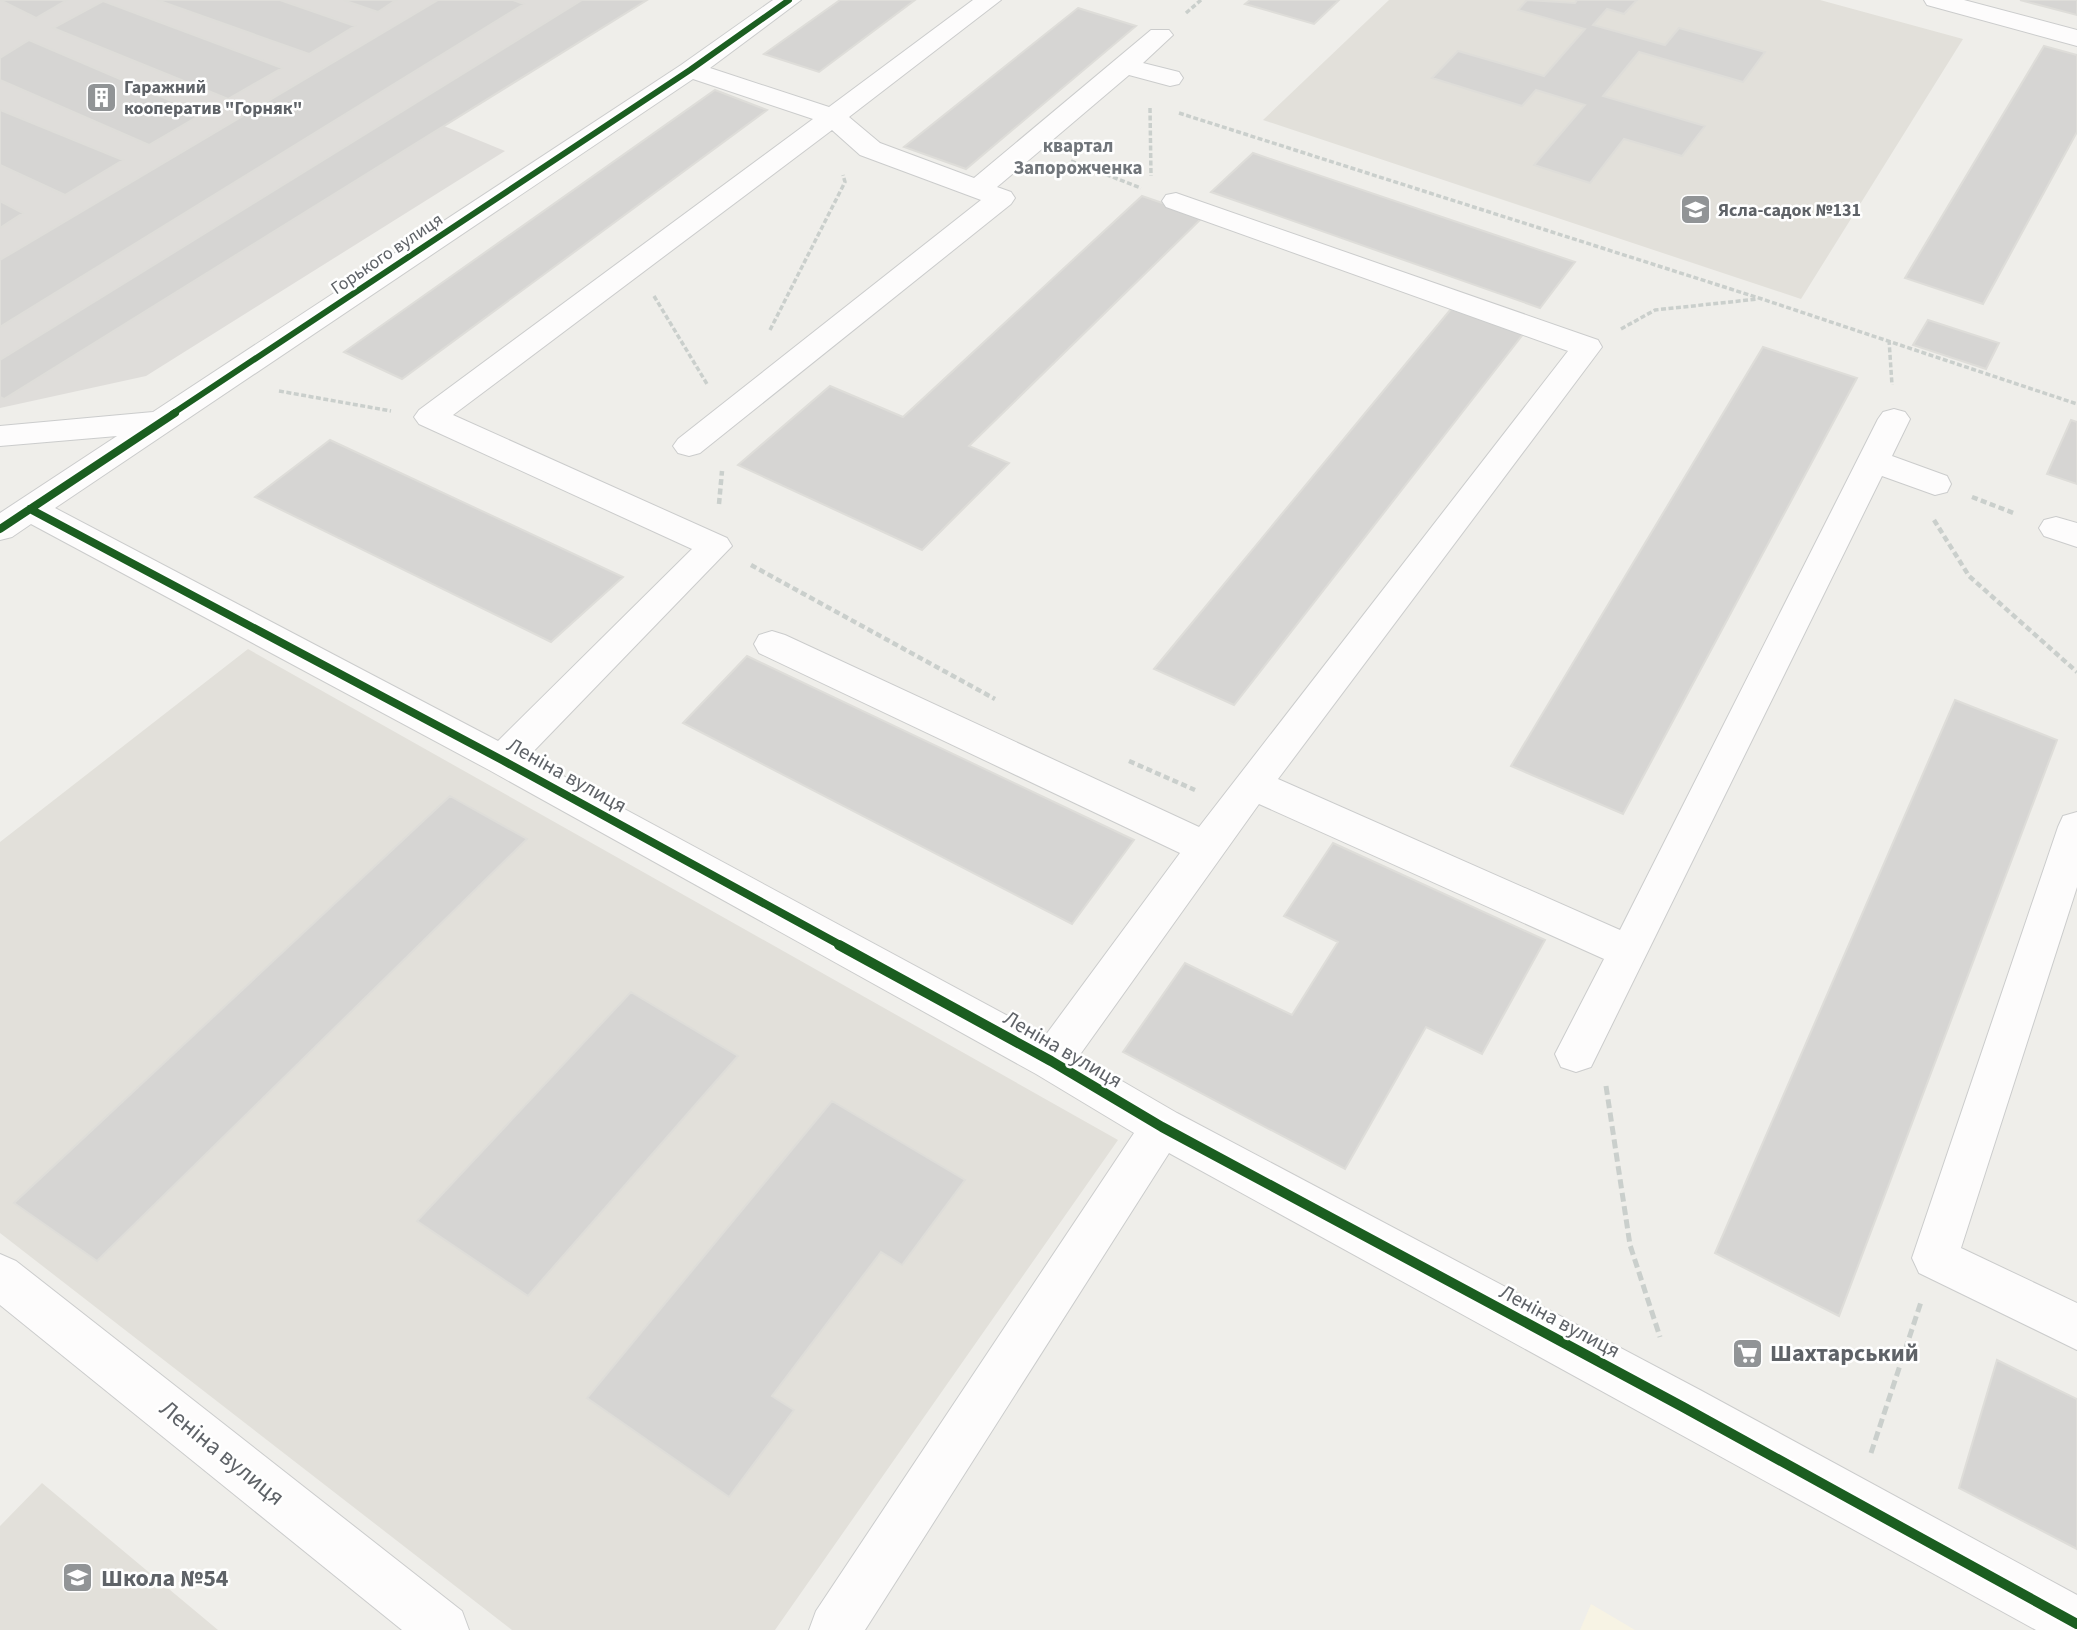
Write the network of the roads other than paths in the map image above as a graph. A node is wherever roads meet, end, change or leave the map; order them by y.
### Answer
1 (789, 0) edge
2 (989, 0) edge
3 (1936, 0) edge
4 (1160, 35) dead end
5 (2077, 38) edge
6 (1126, 66) junction
7 (690, 70) junction
8 (1170, 78) road end
9 (831, 116) junction
10 (978, 189) junction
11 (1164, 196) road end
12 (1894, 419) dead end
13 (162, 422) junction
14 (0, 436) edge
15 (689, 446) dead end
16 (1889, 466) junction
17 (1935, 484) road end
18 (15, 519) edge
19 (772, 644) dead end
20 (502, 760) junction
21 (1243, 795) junction
22 (2077, 827) edge
23 (1205, 847) junction
24 (1629, 952) junction
25 (1576, 1054) dead end
26 (1051, 1061) junction
27 (1162, 1127) junction
28 (0, 1276) edge
29 (2077, 1327) edge
30 (2077, 1624) edge
31 (443, 1630) edge
32 (835, 1630) edge

1 - 7 street, Горького вулиця
2 - 9 street
3 - 5 street
4 - 6 street
6 - 8 street
6 - 10 street
7 - 9 street
7 - 13 street, Горького вулиця
9 - 10 street
9 - 20 street
10 - 15 street
11 - 21 street
12 - 16 street
13 - 14 street
13 - 18 street, Горького вулиця
16 - 17 street
16 - 24 street
18 - 20 street, Леніна вулиця
19 - 23 street
20 - 26 street, Леніна вулиця
21 - 23 street
21 - 24 street
22 - 29 street
23 - 26 street
24 - 25 street
26 - 27 street, Леніна вулиця
27 - 30 street, Леніна вулиця
27 - 32 street
28 - 31 street, Леніна вулиця

